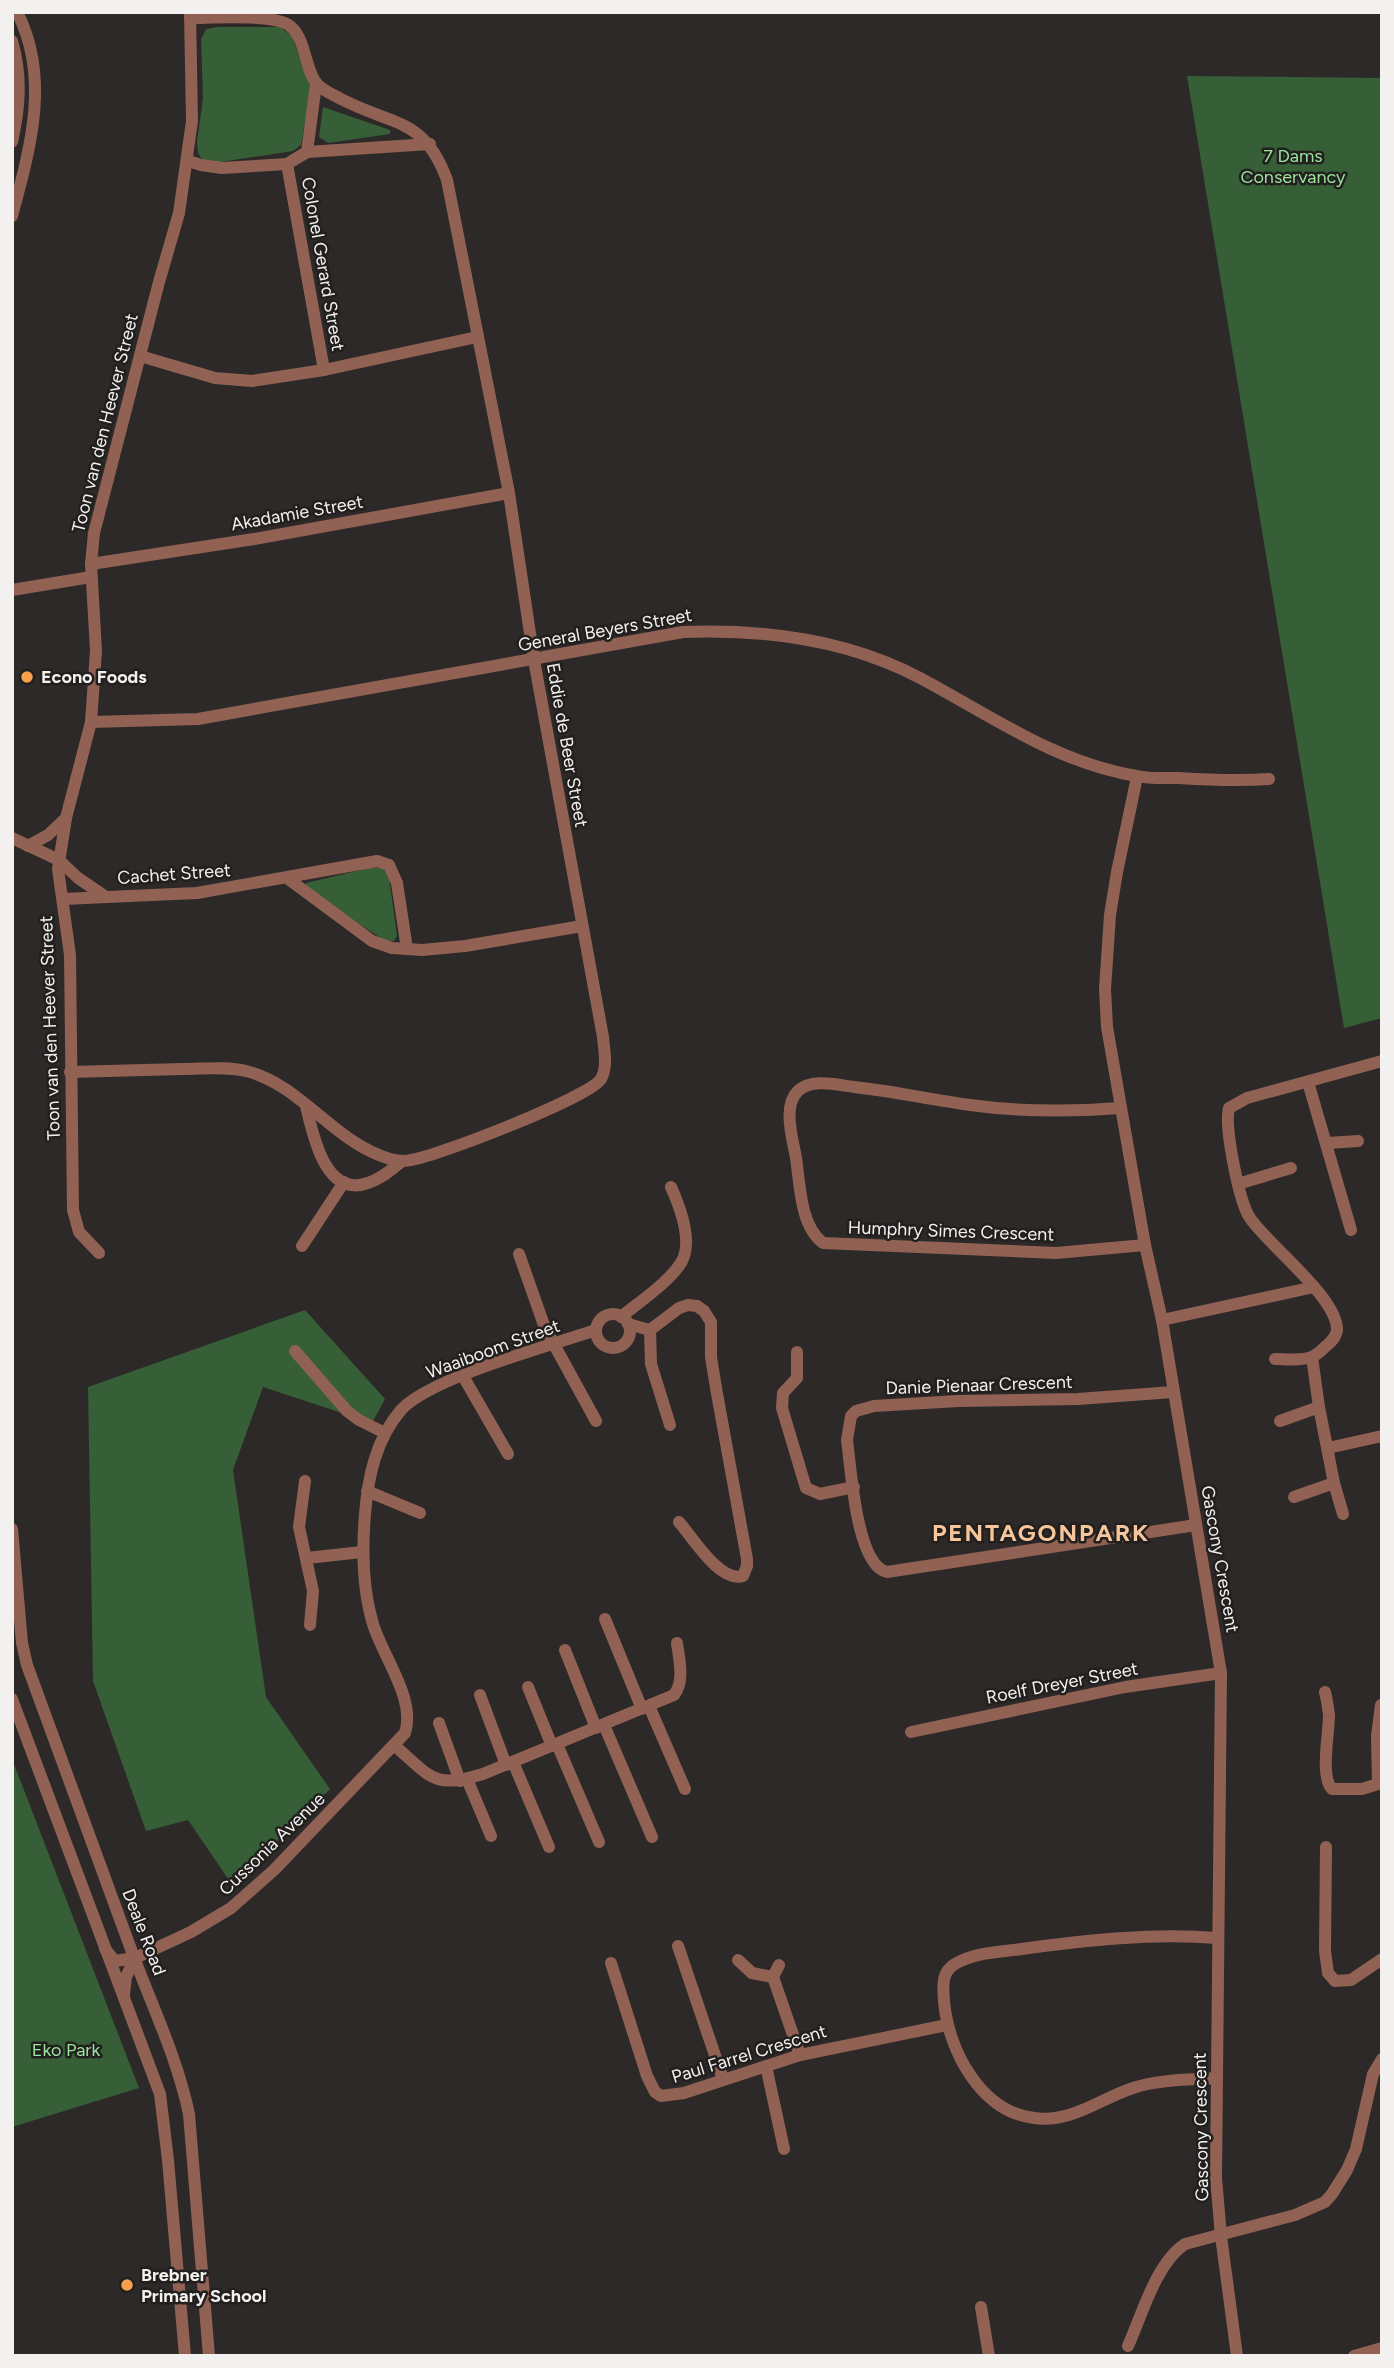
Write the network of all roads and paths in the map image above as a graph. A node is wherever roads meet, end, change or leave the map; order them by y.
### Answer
1 (17, 12) edge
2 (190, 15) edge
3 (12, 41) edge
4 (316, 84) junction
5 (12, 144) edge
6 (429, 144) junction
7 (30, 152) junction
8 (307, 152) junction
9 (188, 161) junction
10 (287, 164) junction
11 (12, 216) edge
12 (477, 337) junction
13 (139, 356) junction
14 (324, 370) junction
15 (509, 493) junction
16 (91, 570) junction
17 (12, 590) edge
18 (534, 660) junction
19 (91, 722) junction
20 (1138, 777) junction
21 (1269, 779) dead end
22 (66, 818) junction
23 (12, 838) edge
24 (28, 846) junction
25 (59, 860) junction
26 (288, 878) junction
27 (106, 897) junction
28 (63, 900) junction
29 (582, 926) junction
30 (407, 949) junction
31 (1382, 1061) edge
32 (70, 1072) junction
33 (1308, 1082) junction
34 (306, 1106) junction
35 (1120, 1108) junction
36 (1358, 1141) dead end
37 (1328, 1143) junction
38 (401, 1162) junction
39 (1291, 1168) dead end
40 (344, 1182) junction
41 (1238, 1184) junction
42 (671, 1187) dead end
43 (1351, 1230) dead end
44 (1145, 1245) junction
45 (302, 1246) dead end
46 (99, 1253) dead end
47 (519, 1254) dead end
48 (1314, 1287) junction
49 (625, 1320) junction
50 (1162, 1320) junction
51 (596, 1330) junction
52 (650, 1330) junction
53 (554, 1344) junction
54 (296, 1351) dead end
55 (797, 1352) dead end
56 (1312, 1357) junction
57 (1275, 1359) dead end
58 (463, 1376) junction
59 (1173, 1392) junction
60 (1319, 1407) junction
61 (1279, 1421) dead end
62 (596, 1422) dead end
63 (670, 1426) dead end
64 (385, 1433) junction
65 (1382, 1436) edge
66 (1328, 1448) junction
67 (508, 1454) dead end
68 (305, 1481) dead end
69 (1334, 1483) junction
70 (854, 1487) junction
71 (367, 1491) junction
72 (1294, 1497) dead end
73 (420, 1513) dead end
74 (1343, 1514) dead end
75 (680, 1522) dead end
76 (1196, 1525) junction
77 (12, 1529) edge
78 (362, 1552) junction
79 (307, 1558) junction
80 (605, 1619) dead end
81 (310, 1625) dead end
82 (677, 1643) dead end
83 (565, 1650) dead end
84 (1222, 1673) junction
85 (528, 1687) dead end
86 (1325, 1692) dead end
87 (480, 1695) dead end
88 (12, 1699) edge
89 (1382, 1699) edge
90 (1381, 1706) edge
91 (646, 1708) junction
92 (439, 1723) dead end
93 (408, 1724) joint
94 (600, 1726) junction
95 (911, 1732) dead end
96 (395, 1745) junction
97 (554, 1745) junction
98 (510, 1763) junction
99 (65, 1772) junction
100 (463, 1780) junction
101 (41, 1781) junction
102 (685, 1789) dead end
103 (491, 1836) dead end
104 (652, 1837) dead end
105 (599, 1842) dead end
106 (549, 1847) dead end
107 (1326, 1847) dead end
108 (1217, 1938) junction
109 (678, 1946) dead end
110 (105, 1950) junction
111 (135, 1958) junction
112 (1382, 1959) edge
113 (738, 1960) dead end
114 (611, 1963) dead end
115 (779, 1965) dead end
116 (772, 1977) junction
117 (124, 1998) junction
118 (947, 2025) junction
119 (800, 2055) junction
120 (1382, 2059) edge
121 (766, 2066) junction
122 (1217, 2078) junction
123 (723, 2080) junction
124 (784, 2148) dead end
125 (198, 2225) junction
126 (174, 2229) junction
127 (1221, 2235) junction
128 (981, 2307) dead end
129 (1128, 2346) dead end
130 (1382, 2348) edge
131 (185, 2356) edge
132 (209, 2356) edge
133 (989, 2356) edge
134 (1237, 2356) edge
135 (1354, 2356) edge

1 - 7 street
2 - 4 street
2 - 9 street, Toon van den Heever Street
3 - 5 street
4 - 6 street, Eddie de Beer Street
4 - 8 street
5 - 7 street
6 - 8 street
6 - 12 street, Eddie de Beer Street
7 - 11 street
8 - 10 street
9 - 10 street
9 - 13 street, Toon van den Heever Street
10 - 14 street, Colonel Gerard Street
12 - 14 street
12 - 15 street, Eddie de Beer Street
13 - 14 street
13 - 16 street, Toon van den Heever Street
15 - 16 street, Akadamie Street
15 - 18 street, Eddie de Beer Street
16 - 17 street, Akadamie Street
16 - 19 street, Toon van den Heever Street
18 - 19 street, General Beyers Street
18 - 20 street, General Beyers Street
18 - 29 street, Eddie de Beer Street
19 - 22 street, Toon van den Heever Street
20 - 21 street, General Beyers Street
20 - 35 street, Gascony Crescent
22 - 24 street
22 - 25 street, Toon van den Heever Street
23 - 24 street
24 - 25 street
25 - 27 street
25 - 28 street, Toon van den Heever Street
26 - 27 street, Cachet Street
26 - 30 street
26 - 30 street, Cachet Street
27 - 28 street, Cachet Street
28 - 32 street, Toon van den Heever Street
29 - 30 street
29 - 38 street, Eddie de Beer Street
31 - 33 street
32 - 34 street
32 - 46 street, Toon van den Heever Street
33 - 37 street
33 - 41 street
34 - 38 street
34 - 40 street
35 - 44 street, Gascony Crescent
35 - 44 street, Humphry Simes Crescent
36 - 37 street
37 - 43 street
38 - 40 street
39 - 41 street
40 - 45 street
41 - 48 street
42 - 49 street
44 - 50 street, Gascony Crescent
47 - 53 street
48 - 50 street
48 - 56 street
49 - 51 street, Waaiboom Street
49 - 51 street
49 - 52 street
50 - 59 street, Gascony Crescent
51 - 53 street, Waaiboom Street
52 - 63 street
52 - 75 street
53 - 58 street, Waaiboom Street
53 - 62 street
54 - 64 street
55 - 70 street
56 - 57 street
56 - 60 street
58 - 64 street, Waaiboom Street
58 - 67 street
59 - 70 street, Danie Pienaar Crescent
59 - 76 street, Gascony Crescent
60 - 61 street
60 - 66 street
64 - 71 street, Waaiboom Street
65 - 66 street
66 - 69 street
68 - 79 street
69 - 72 street
69 - 74 street
70 - 76 street, Danie Pienaar Crescent
71 - 73 street
71 - 78 street, Waaiboom Street
76 - 84 street, Gascony Crescent
77 - 99 street, Deale Road
78 - 79 street
78 - 93 street, Waaiboom Street
79 - 81 street
80 - 91 street
82 - 91 street
83 - 94 street
84 - 95 street, Roelf Dreyer Street
84 - 108 street, Gascony Crescent
85 - 97 street
86 - 90 street
87 - 98 street
88 - 101 street
89 - 90 street
91 - 94 street
91 - 102 street
92 - 100 street
93 - 96 street, Cussonia Avenue
94 - 97 street
94 - 104 street
96 - 100 street
96 - 111 street, Cussonia Avenue
97 - 98 street
97 - 105 street
98 - 100 street
98 - 106 street
99 - 101 street
99 - 111 street, Deale Road
100 - 103 street
101 - 110 street
107 - 112 street
108 - 118 street
108 - 122 street, Gascony Crescent
109 - 123 street
110 - 111 street
110 - 117 street
111 - 117 street
111 - 125 street, Deale Road
113 - 116 street
114 - 123 street, Paul Farrel Crescent
115 - 116 street
116 - 119 street
117 - 126 street
118 - 119 street, Paul Farrel Crescent
118 - 122 street
119 - 121 street, Paul Farrel Crescent
120 - 127 street
121 - 123 street, Paul Farrel Crescent
121 - 124 street
122 - 127 street, Gascony Crescent
125 - 126 street
125 - 132 street, Deale Road
126 - 131 street
127 - 129 street
127 - 134 street, Gascony Crescent
128 - 133 street
130 - 135 street

